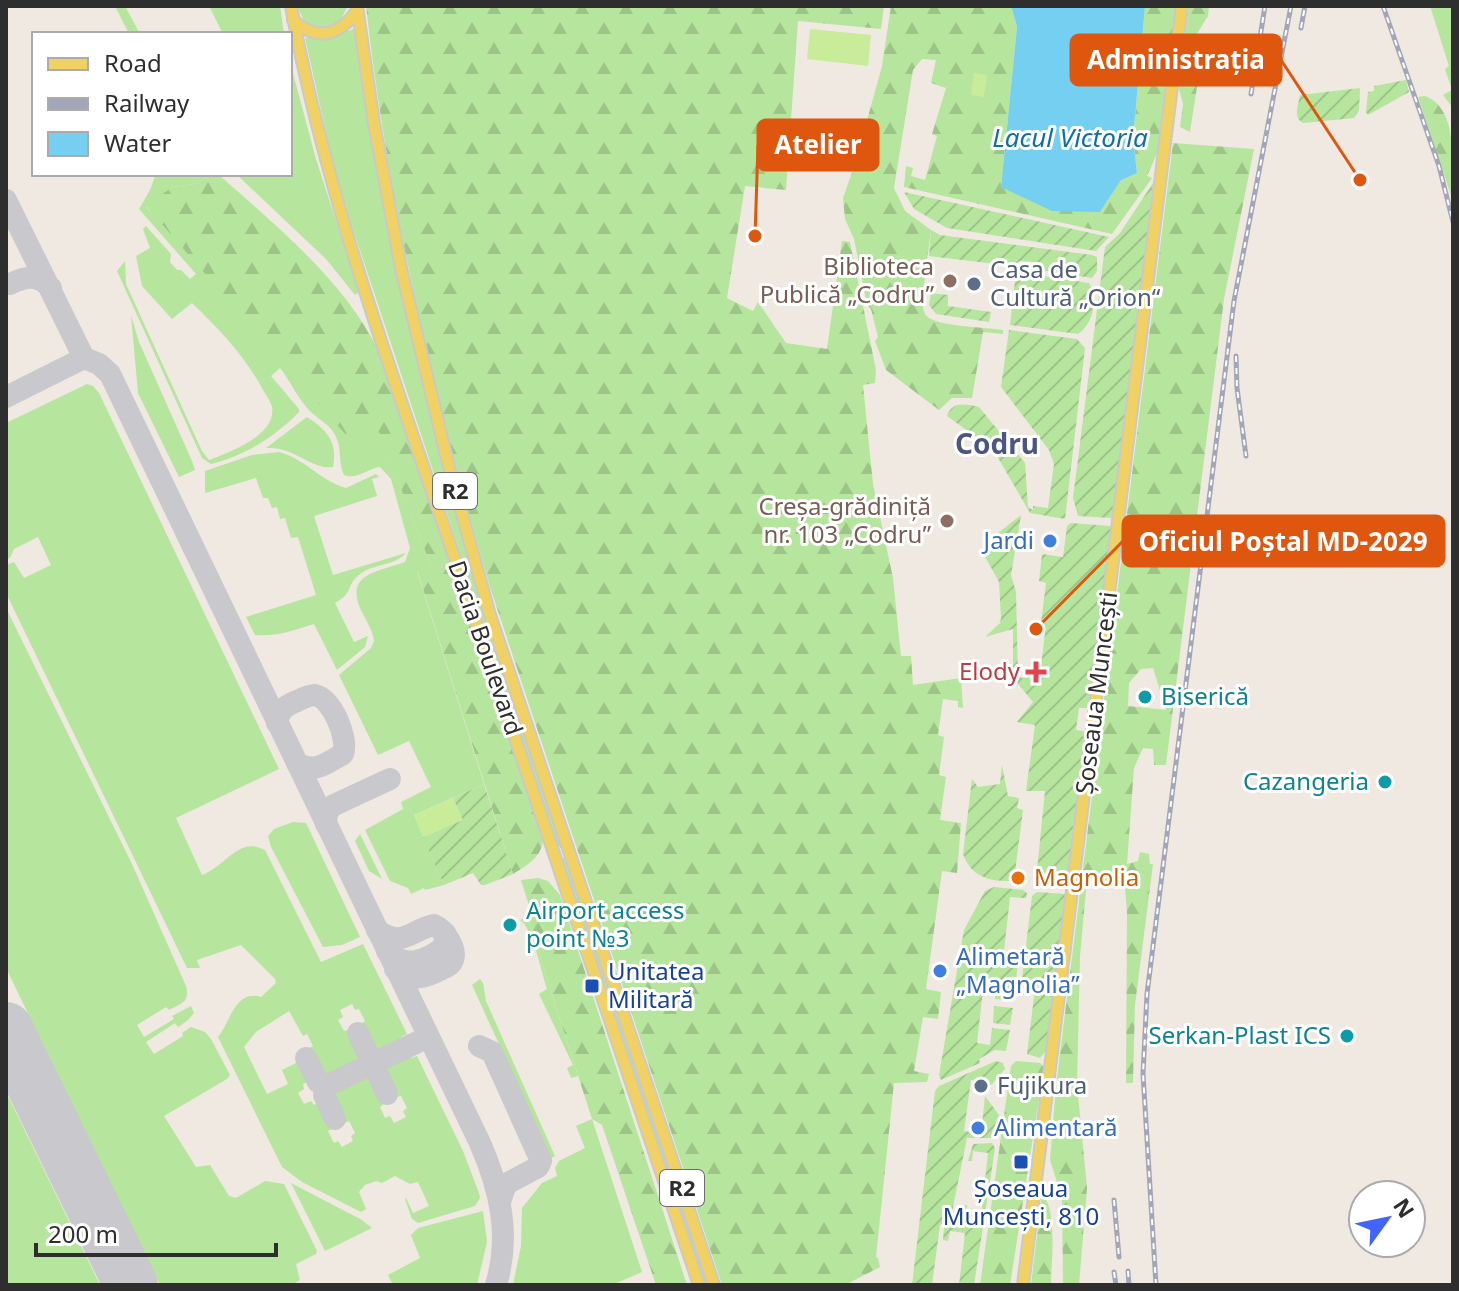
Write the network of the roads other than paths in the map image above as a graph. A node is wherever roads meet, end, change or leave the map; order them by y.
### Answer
1 (291, 6) edge
2 (1182, 6) edge
3 (357, 8) edge
4 (293, 20) junction
5 (569, 851) junction
6 (555, 855) junction
7 (699, 1285) edge
8 (714, 1285) edge
9 (1023, 1285) edge

1 - 4 main road, Dacia Boulevard / R2
2 - 9 main road, Șoseaua Muncești
3 - 4 main road
3 - 5 main road, Dacia Boulevard / R2
4 - 6 main road, Dacia Boulevard / R2
5 - 6 main road
5 - 8 main road, Dacia Boulevard / R2
6 - 7 main road, Dacia Boulevard / R2

